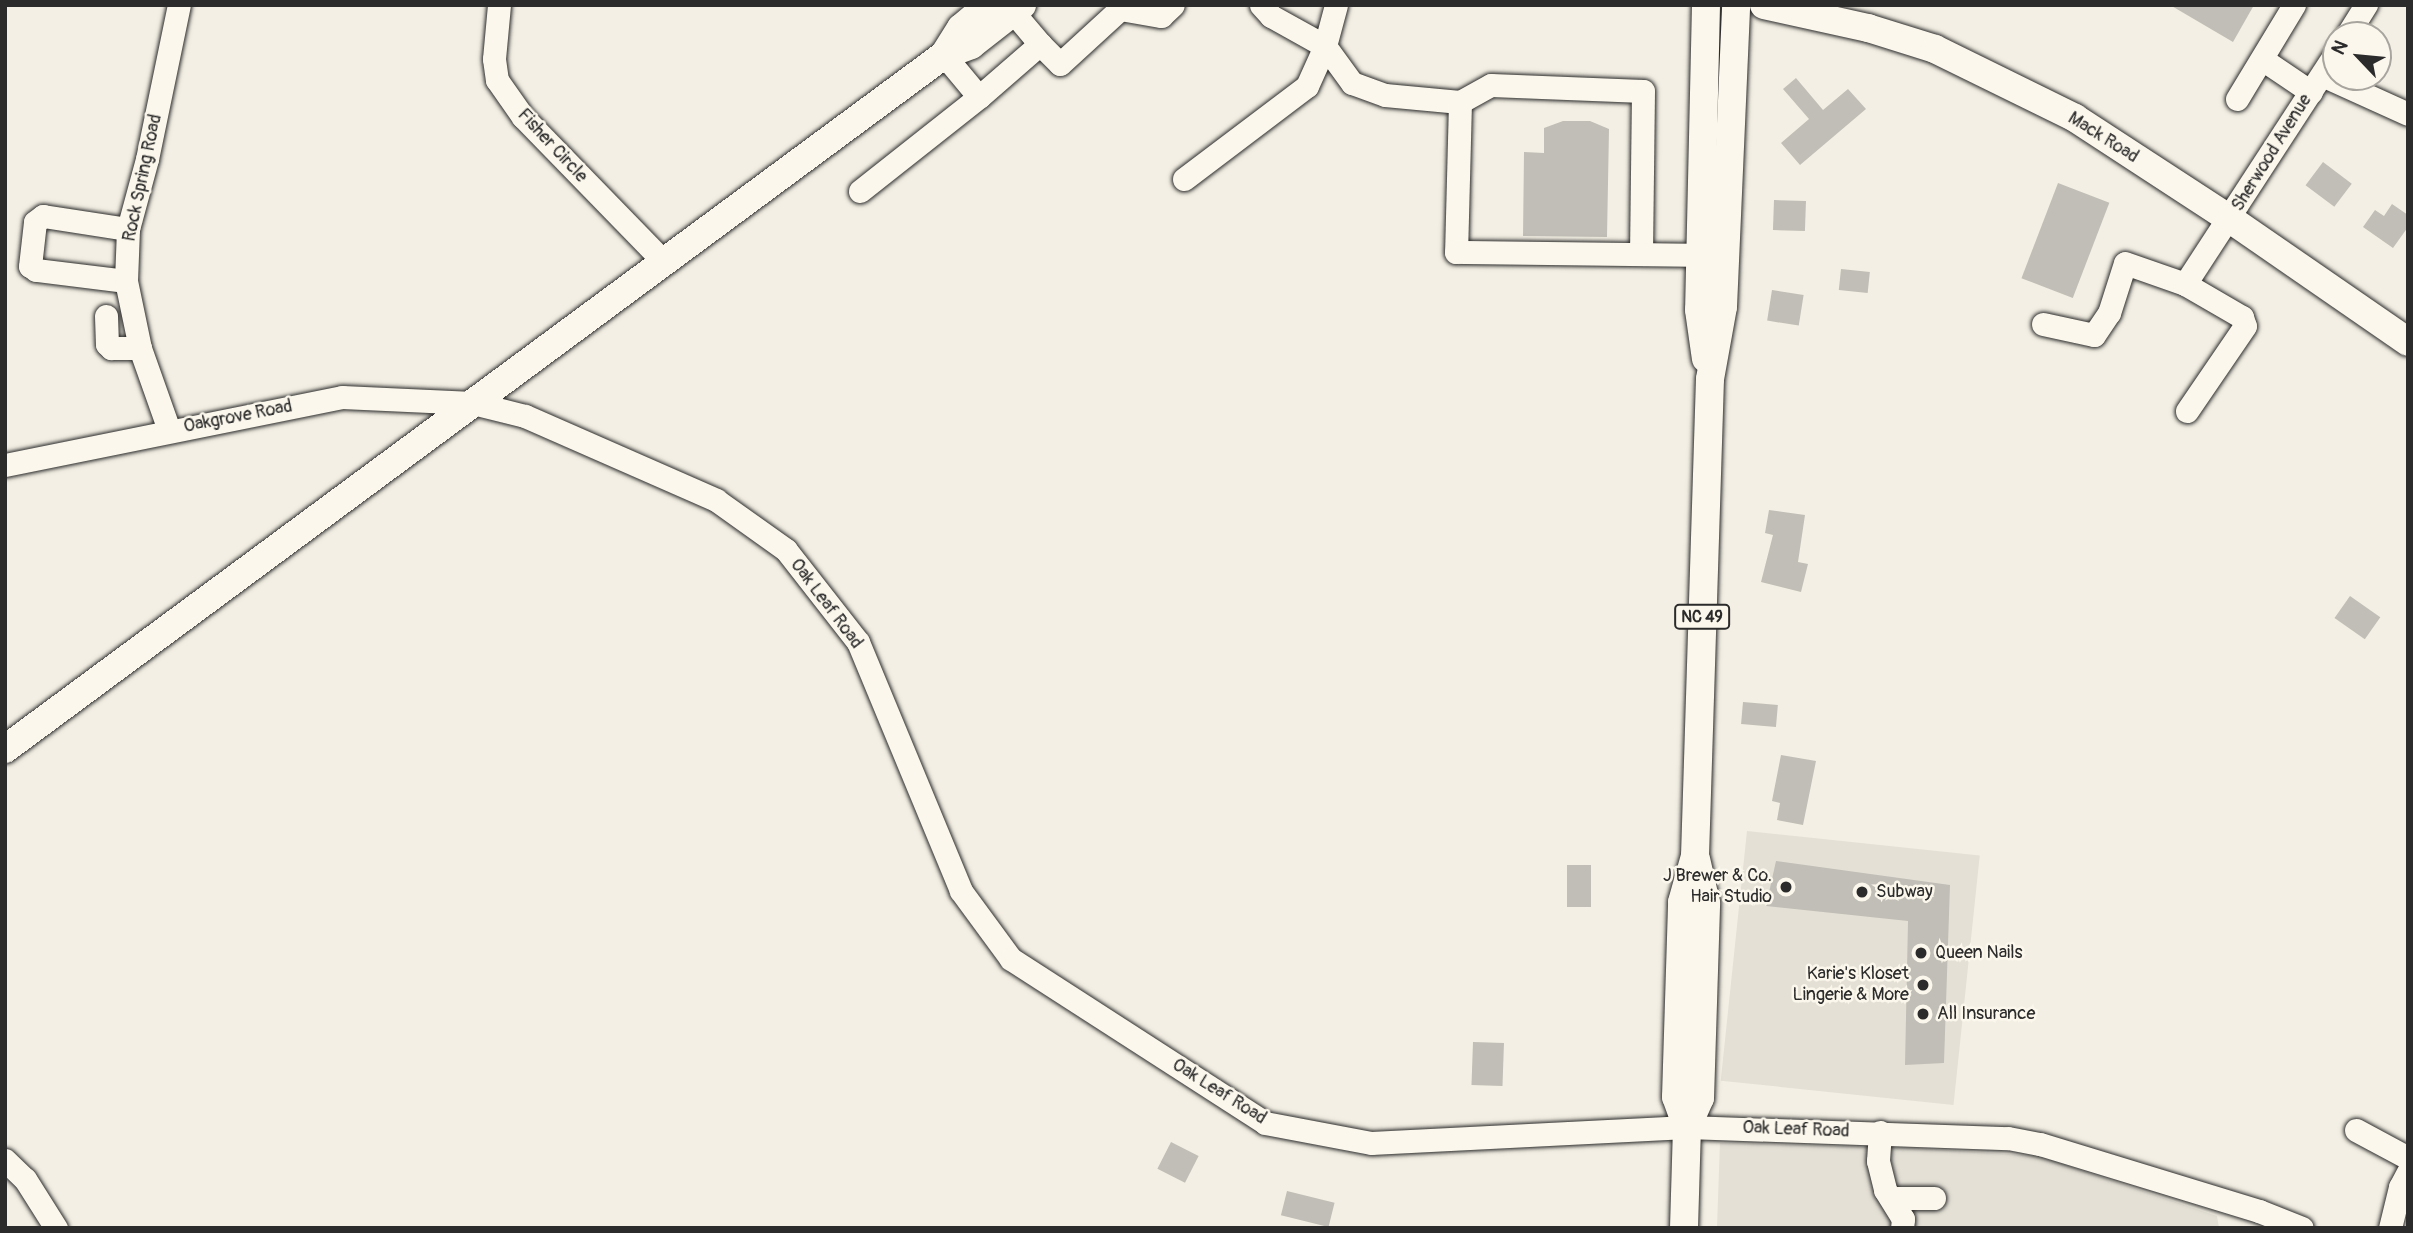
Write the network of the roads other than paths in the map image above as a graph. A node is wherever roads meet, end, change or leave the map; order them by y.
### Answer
1 (179, 5) edge
2 (499, 5) edge
3 (1173, 5) edge
4 (1261, 5) edge
5 (1336, 5) edge
6 (1706, 5) edge
7 (1735, 5) edge
8 (1764, 5) edge
9 (2294, 5) edge
10 (2366, 5) edge
11 (1008, 8) edge
12 (2356, 21) edge
13 (1040, 44) junction
14 (1325, 46) junction
15 (944, 55) junction
16 (2262, 59) junction
17 (2322, 74) edge
18 (2316, 83) junction
19 (979, 97) junction
20 (2237, 99) dead end
21 (1460, 102) junction
22 (2408, 114) edge
23 (1184, 179) dead end
24 (860, 191) dead end
25 (2230, 219) junction
26 (128, 229) junction
27 (1641, 254) junction
28 (1700, 255) junction
29 (664, 262) junction
30 (126, 281) junction
31 (2185, 284) junction
32 (106, 316) dead end
33 (2043, 324) dead end
34 (2408, 342) edge
35 (140, 348) junction
36 (1710, 379) junction
37 (473, 403) junction
38 (2187, 411) dead end
39 (169, 430) junction
40 (5, 464) edge
41 (5, 749) edge
42 (1687, 1127) junction
43 (2356, 1130) dead end
44 (1880, 1132) junction
45 (2408, 1158) edge
46 (5, 1160) edge
47 (2408, 1172) edge
48 (1891, 1198) junction
49 (1934, 1198) dead end
50 (56, 1228) edge
51 (1684, 1228) edge
52 (1902, 1228) edge
53 (2302, 1228) edge
54 (2390, 1228) edge

1 - 26 street, Rock Spring Road
2 - 29 street, Fisher Circle
3 - 13 street
4 - 14 street
5 - 14 street
6 - 28 main road, NC 49
7 - 36 main road, NC 49
8 - 25 main road, Mack Road
9 - 16 street
10 - 12 street
11 - 13 street
11 - 15 main road
13 - 19 street
14 - 21 street
14 - 23 street
15 - 19 street
15 - 29 main road
16 - 18 street
16 - 20 street
17 - 18 street, Sherwood Avenue
18 - 22 street
18 - 25 street, Sherwood Avenue
19 - 24 street
21 - 27 street
21 - 27 street
25 - 31 street, Sherwood Avenue
25 - 34 main road, Mack Road
26 - 30 street, Rock Spring Road
26 - 30 street
27 - 28 street
28 - 36 main road, NC 49
29 - 37 main road
30 - 35 street, Rock Spring Road
31 - 33 street
31 - 38 street
32 - 35 street
35 - 39 street, Rock Spring Road
36 - 42 main road, NC 49
37 - 39 street, Oakgrove Road
37 - 41 main road
37 - 42 street, Oak Leaf Road
39 - 40 street, Oakgrove Road
42 - 44 street, Oak Leaf Road
42 - 51 main road, NC 49
43 - 45 street
44 - 48 street
44 - 53 street, Oak Leaf Road
46 - 50 street
47 - 54 street
48 - 49 street
48 - 52 street

